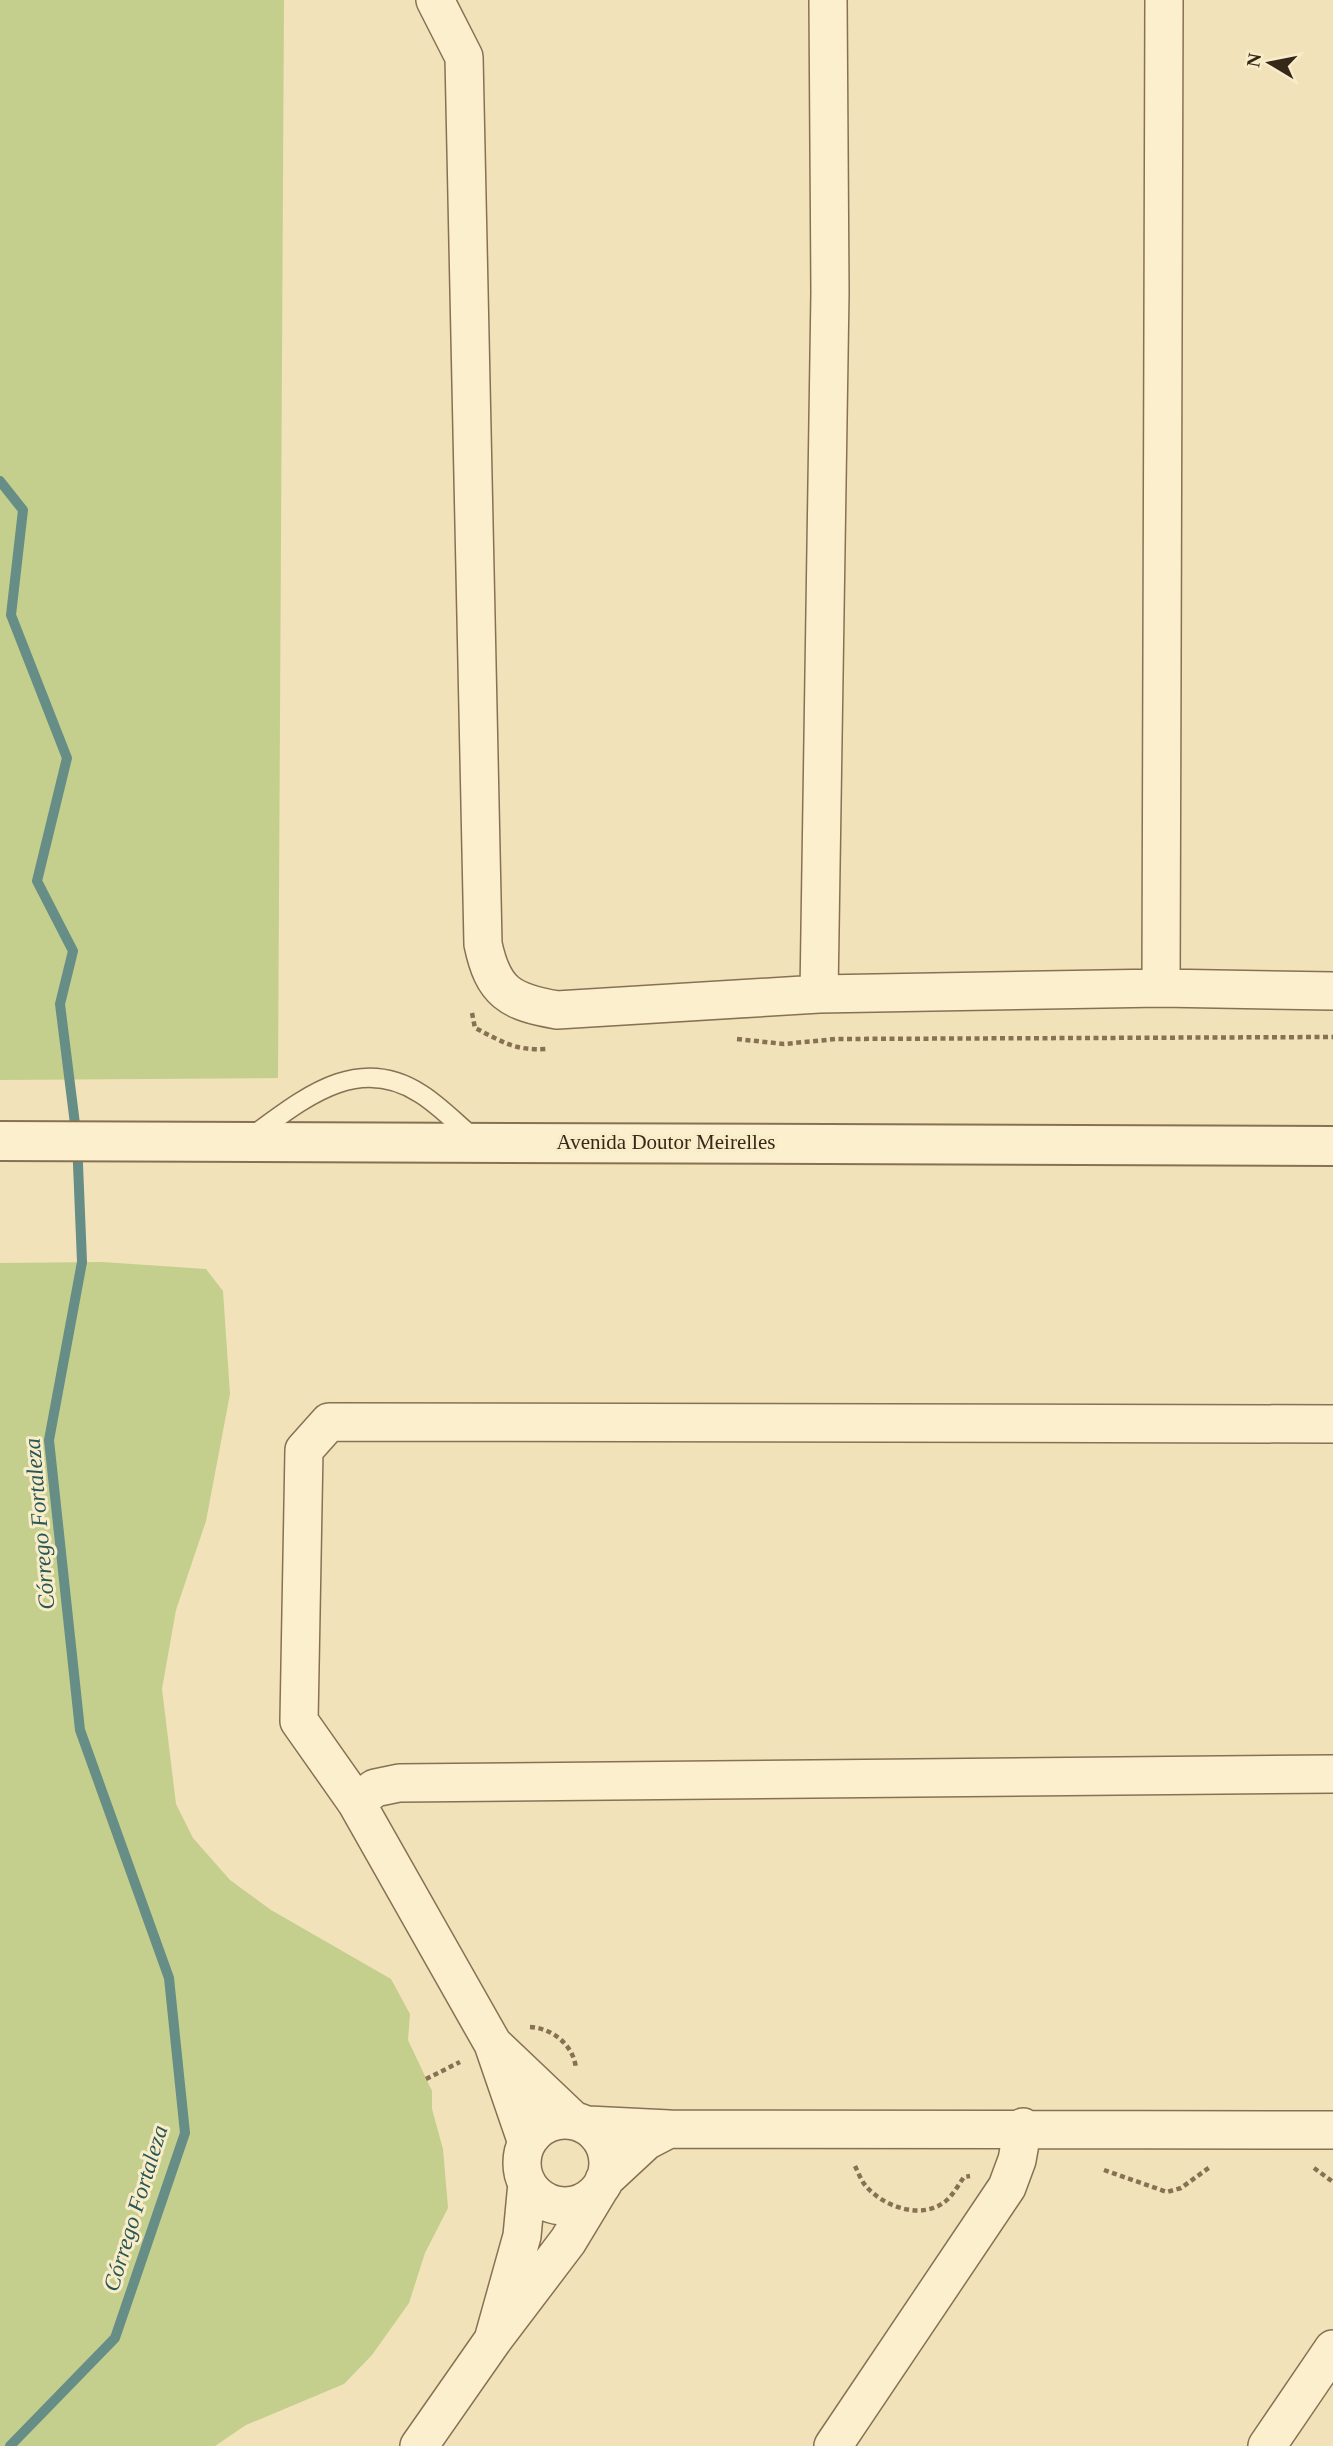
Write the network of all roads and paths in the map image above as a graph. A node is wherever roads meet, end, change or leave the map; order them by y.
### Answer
1 (435, 0) edge
2 (828, 0) edge
3 (1164, 0) edge
4 (495, 979) junction
5 (1161, 988) junction
6 (1333, 991) edge
7 (819, 994) junction
8 (1333, 1037) edge
9 (729, 1039) dead end
10 (559, 1048) dead end
11 (0, 1141) edge
12 (245, 1141) junction
13 (477, 1142) junction
14 (1333, 1146) edge
15 (1333, 1424) edge
16 (1333, 1774) edge
17 (356, 1802) junction
18 (493, 2044) junction
19 (577, 2081) dead end
20 (581, 2123) junction
21 (1023, 2127) junction
22 (669, 2129) junction
23 (1333, 2130) edge
24 (527, 2143) junction
25 (527, 2183) junction
26 (602, 2184) junction
27 (493, 2340) junction
28 (1333, 2349) edge
29 (419, 2446) edge
30 (833, 2446) edge
31 (1267, 2446) edge

1 - 4 street
2 - 7 street
3 - 5 street
4 - 7 street
4 - 10 path
5 - 6 street
5 - 7 street
8 - 9 path
11 - 12 street, Avenida Doutor Meirelles
12 - 13 street, Avenida Doutor Meirelles
12 - 13 lane
13 - 14 street, Avenida Doutor Meirelles
15 - 17 street
16 - 17 street
17 - 18 street
18 - 19 path
18 - 20 street
18 - 24 street
20 - 22 street
20 - 24 street
20 - 26 street
21 - 22 street
21 - 23 street
21 - 30 street
22 - 26 street
24 - 25 street
25 - 26 street
25 - 27 street
26 - 27 street
27 - 29 street
28 - 31 street

